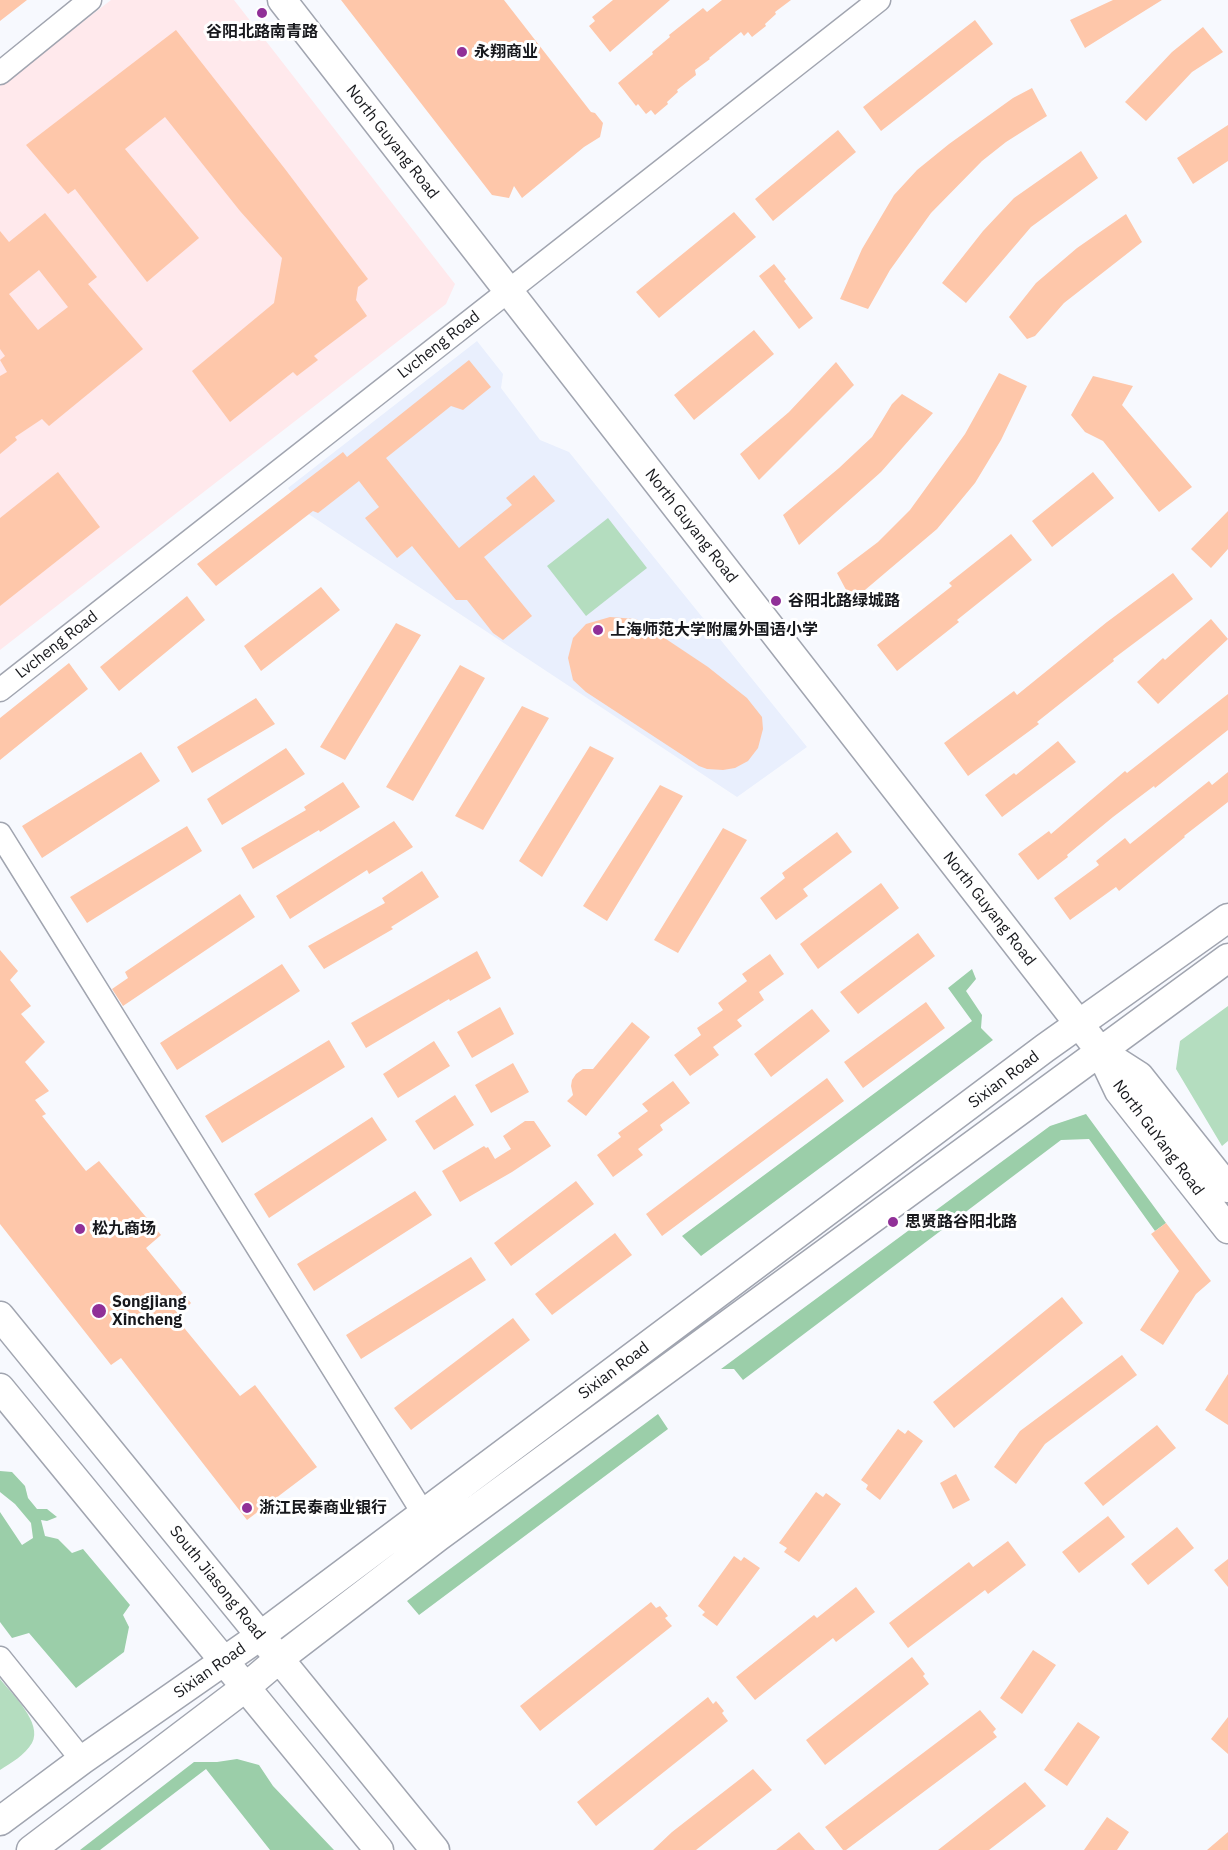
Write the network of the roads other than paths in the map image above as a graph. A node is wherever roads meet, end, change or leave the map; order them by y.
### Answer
1 (90, 0) edge
2 (282, 0) edge
3 (879, 0) edge
4 (0, 74) edge
5 (508, 291) junction
6 (0, 690) edge
7 (0, 834) edge
8 (1228, 918) edge
9 (1228, 958) edge
10 (1080, 1026) junction
11 (1100, 1051) junction
12 (1228, 1188) edge
13 (1228, 1229) edge
14 (0, 1316) edge
15 (0, 1388) edge
16 (423, 1513) junction
17 (260, 1636) junction
18 (0, 1658) edge
19 (279, 1659) junction
20 (225, 1661) junction
21 (246, 1687) junction
22 (82, 1760) junction
23 (0, 1821) edge
24 (31, 1850) edge
25 (379, 1850) edge
26 (435, 1850) edge

1 - 4 street
2 - 5 main road, North Guyang Road
3 - 5 street, Lvcheng Road
5 - 6 street, Lvcheng Road
5 - 10 main road, North Guyang Road
7 - 16 street
8 - 10 main road, Sixian Road
9 - 11 main road, Sixian Road
10 - 11 main road, North Guyang Road
10 - 16 main road, Sixian Road
11 - 12 main road, North GuYang Road
11 - 13 main road, North GuYang Road
11 - 19 main road, Sixian Road
14 - 17 main road, South Jiasong Road
15 - 20 main road
16 - 17 main road, Sixian Road
17 - 19 main road, South Jiasong Road
17 - 20 main road, Sixian Road
18 - 22 street
19 - 21 main road, Sixian Road
19 - 26 main road, South Jiasong Road
20 - 21 main road
20 - 22 main road, Sixian Road
21 - 24 main road, Sixian Road
21 - 25 main road
22 - 23 main road, Sixian Road

